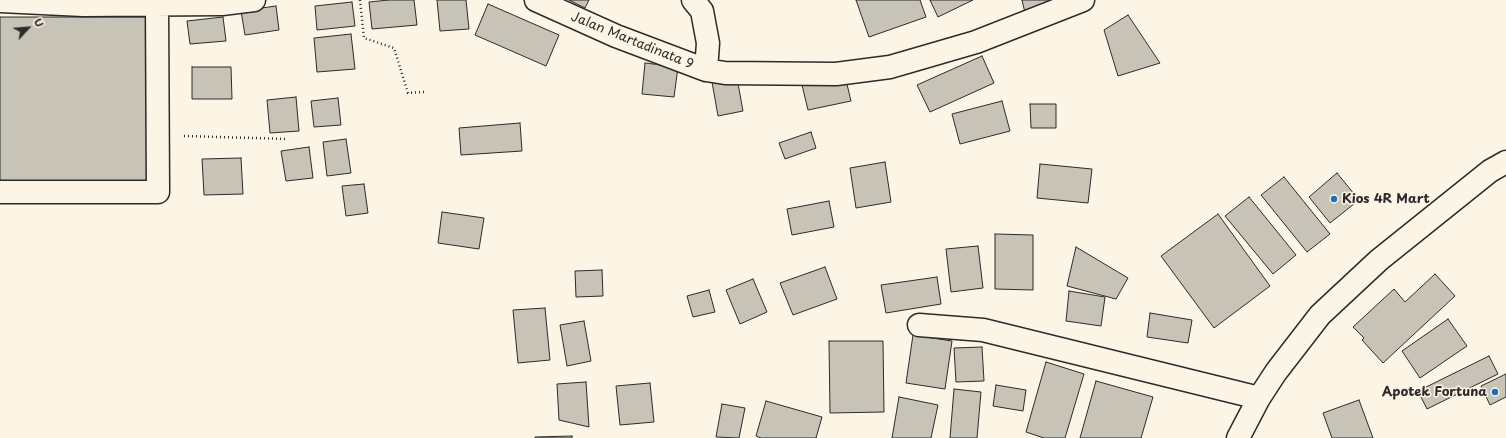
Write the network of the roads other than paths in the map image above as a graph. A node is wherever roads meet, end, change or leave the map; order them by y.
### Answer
1 (254, 0) edge
2 (536, 0) edge
3 (693, 0) edge
4 (1083, 0) edge
5 (0, 1) edge
6 (157, 4) junction
7 (706, 70) junction
8 (1506, 162) edge
9 (0, 192) edge
10 (919, 325) dead end
11 (1259, 398) junction
12 (1238, 438) edge

1 - 6 street
2 - 7 street, Jalan Martadinata 9
3 - 7 street, Jalan Martadinata 9
4 - 7 street
5 - 6 street
6 - 9 street
8 - 11 street
10 - 11 street
11 - 12 street

